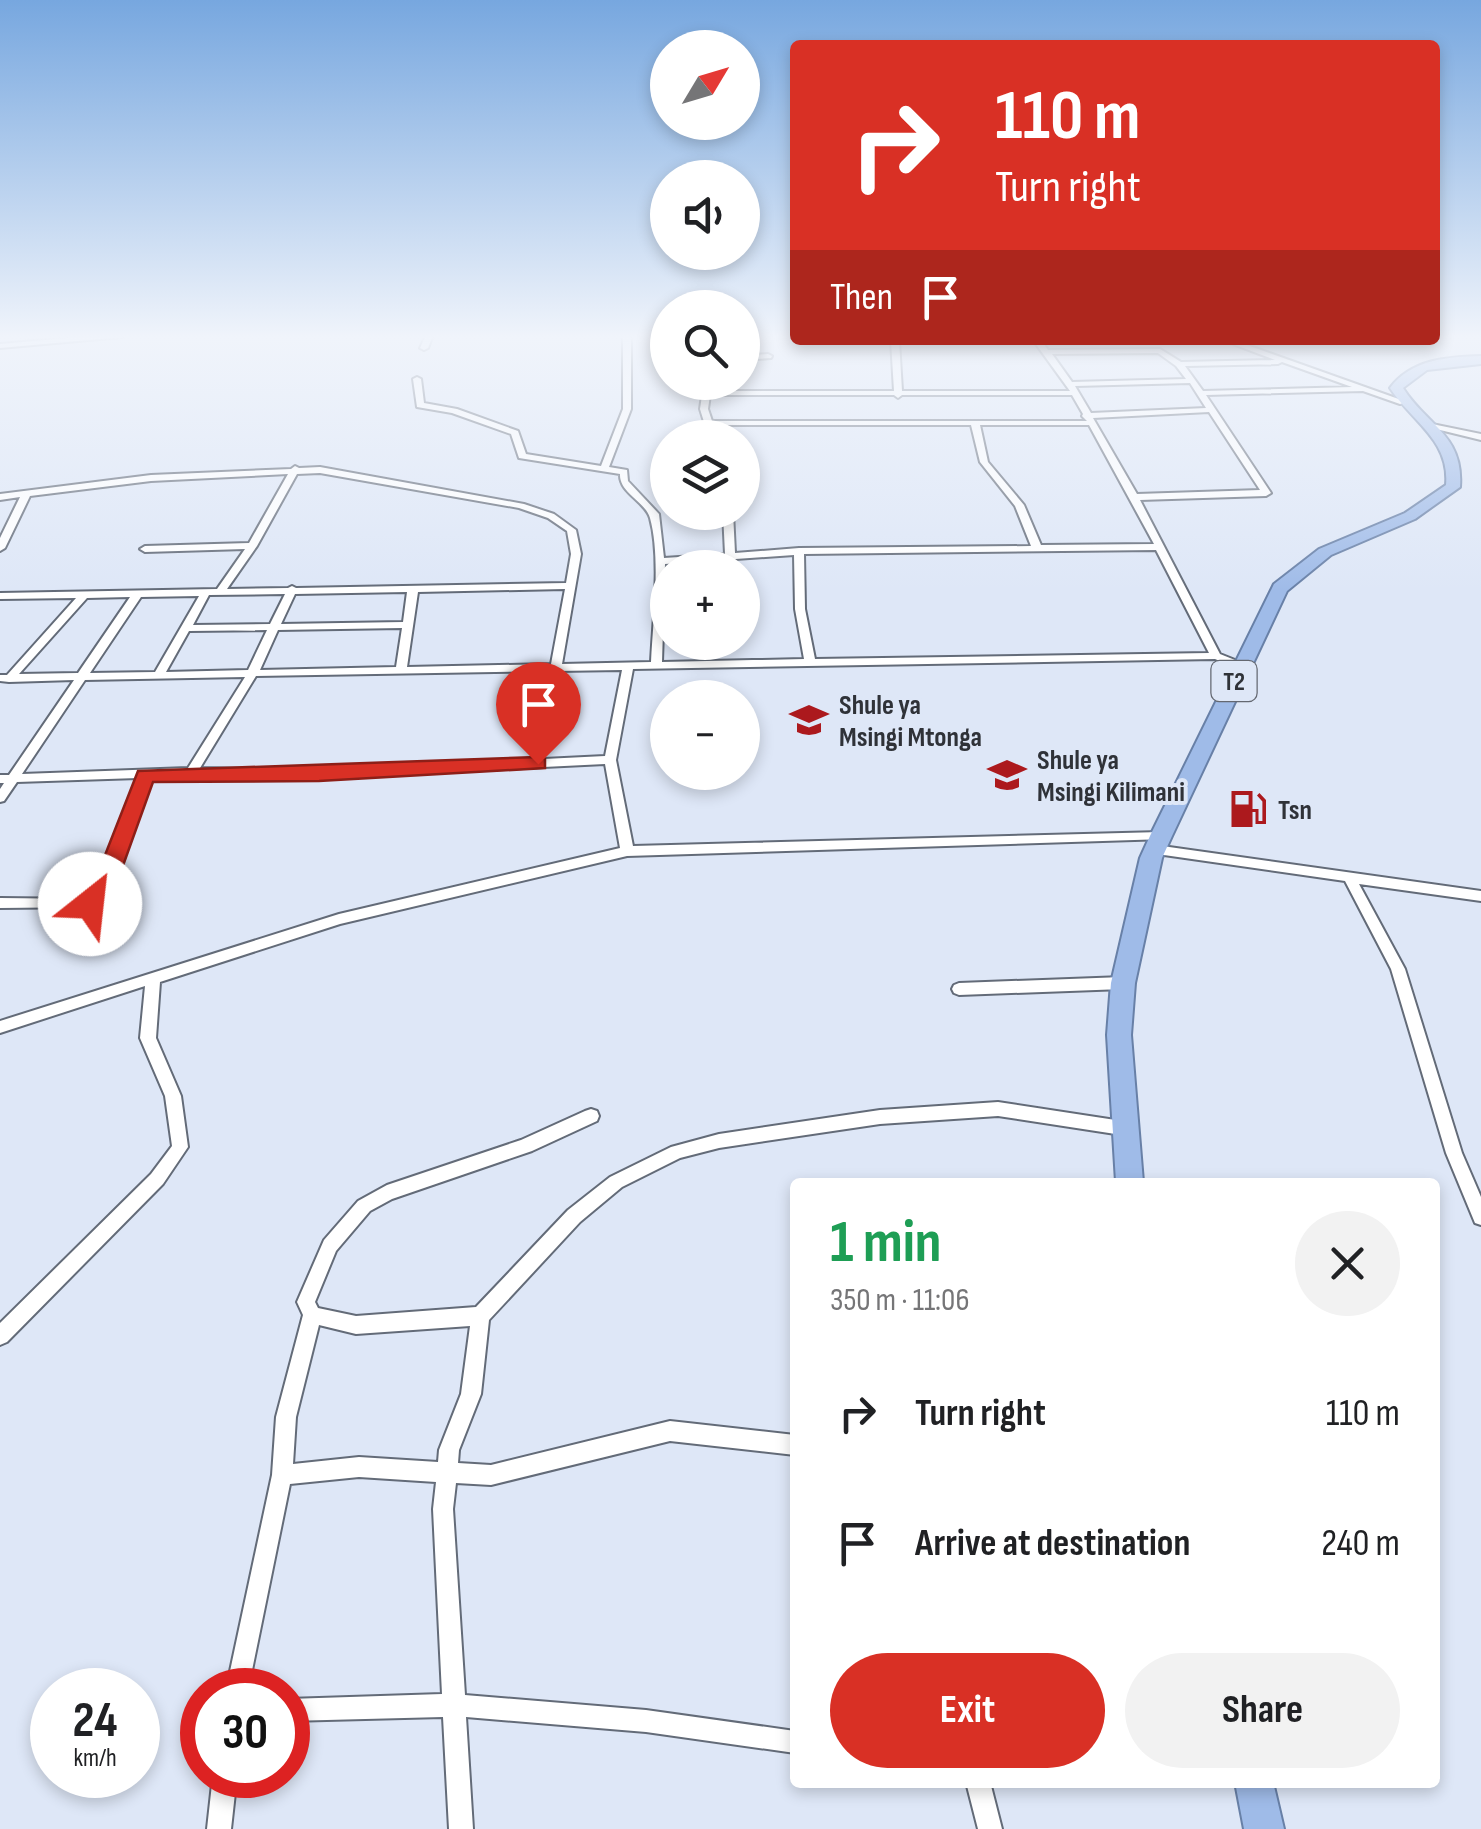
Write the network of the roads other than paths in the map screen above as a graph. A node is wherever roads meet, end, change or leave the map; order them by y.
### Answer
1 (483, 420) edge
2 (623, 420) edge
3 (1078, 420) edge
4 (1088, 420) edge
5 (1216, 420) edge
6 (1428, 420) edge
7 (760, 423) edge
8 (975, 424) junction
9 (1435, 426) junction
10 (1480, 436) edge
11 (605, 467) junction
12 (295, 469) junction
13 (26, 493) junction
14 (0, 496) edge
15 (1134, 497) junction
16 (252, 546) junction
17 (1036, 546) junction
18 (1161, 547) junction
19 (0, 548) edge
20 (145, 549) dead end
21 (658, 550) edge
22 (799, 551) junction
23 (760, 553) edge
24 (567, 586) junction
25 (413, 588) junction
26 (292, 589) junction
27 (221, 591) junction
28 (206, 592) junction
29 (138, 594) junction
30 (0, 596) edge
31 (84, 596) junction
32 (409, 625) junction
33 (190, 628) junction
34 (274, 628) junction
35 (1216, 656) junction
36 (656, 660) edge
37 (810, 664) junction
38 (656, 666) junction
39 (1241, 666) junction
40 (401, 668) junction
41 (556, 668) junction
42 (628, 668) junction
43 (252, 674) junction
44 (159, 675) junction
45 (82, 676) junction
46 (3, 680) edge
47 (610, 760) junction
48 (192, 772) junction
49 (145, 776) junction
50 (7, 779) edge
51 (0, 798) edge
52 (1158, 843) junction
53 (627, 852) junction
54 (1350, 879) junction
55 (1481, 896) edge
56 (0, 902) edge
57 (153, 978) junction
58 (1123, 983) junction
59 (960, 989) dead end
60 (0, 1027) edge
61 (591, 1116) dead end
62 (1122, 1128) junction
63 (1128, 1178) edge
64 (1481, 1218) edge
65 (312, 1315) junction
66 (480, 1316) junction
67 (7, 1317) edge
68 (0, 1336) edge
69 (790, 1445) edge
70 (446, 1474) junction
71 (282, 1475) junction
72 (242, 1668) edge
73 (455, 1705) junction
74 (310, 1709) edge
75 (790, 1741) edge
76 (980, 1788) edge
77 (1255, 1788) edge
78 (222, 1798) edge
79 (219, 1829) edge
80 (461, 1829) edge
81 (990, 1829) edge
82 (1264, 1829) edge

1 - 11 street
2 - 11 street
3 - 8 street
4 - 15 street
5 - 15 street
6 - 9 highway, T2
7 - 8 street
8 - 17 street
9 - 10 street
9 - 39 highway, T2
11 - 21 street
12 - 13 street
12 - 16 street
12 - 24 street
13 - 14 street
13 - 19 street
15 - 18 street
16 - 20 street
16 - 27 street
17 - 18 street
17 - 22 street
18 - 35 street
22 - 23 street
22 - 37 street
24 - 25 street
24 - 41 street
25 - 26 street
25 - 32 street
26 - 27 street
26 - 34 street
27 - 28 street
28 - 29 street
28 - 33 street
29 - 31 street
29 - 45 street
30 - 31 street
31 - 46 street
32 - 34 street
32 - 40 street
33 - 34 street
33 - 44 street
34 - 43 street
35 - 37 street
35 - 39 street
36 - 38 street
37 - 38 street
38 - 42 street
39 - 52 highway, T2
40 - 41 street
40 - 43 street
41 - 42 street
42 - 47 street
43 - 44 street
43 - 48 street
44 - 45 street
45 - 46 street
45 - 50 street
47 - 48 street
47 - 53 street
48 - 49 street
49 - 50 street
49 - 56 street
50 - 51 street
52 - 53 street
52 - 54 street
52 - 58 highway, T2
53 - 57 street
54 - 55 street
54 - 64 street
57 - 60 street
57 - 67 street
58 - 59 street
58 - 62 highway, T2
61 - 65 street
62 - 63 highway, T2
62 - 66 street
65 - 66 street
65 - 71 street
66 - 70 street
67 - 68 street
69 - 70 street
70 - 71 street
70 - 73 street
71 - 72 street
73 - 74 street
73 - 75 street
73 - 80 street
76 - 81 street
77 - 82 highway
78 - 79 street

